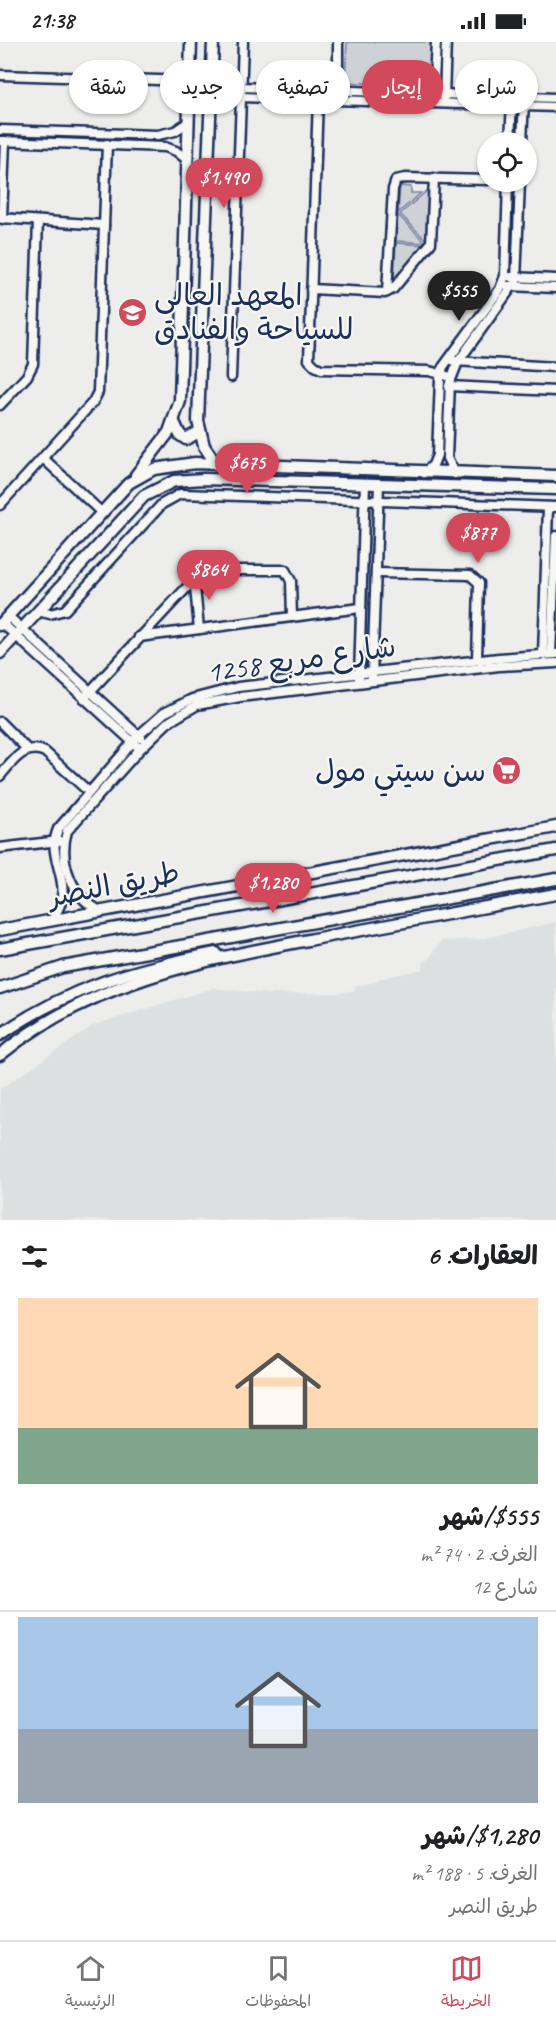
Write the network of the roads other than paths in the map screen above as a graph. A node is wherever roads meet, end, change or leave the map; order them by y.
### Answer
1 (191, 42) edge
2 (213, 42) edge
3 (243, 42) edge
4 (338, 42) edge
5 (436, 42) edge
6 (446, 42) edge
7 (191, 60) edge
8 (212, 60) edge
9 (242, 60) edge
10 (338, 60) edge
11 (435, 60) edge
12 (0, 75) edge
13 (160, 80) edge
14 (556, 98) edge
15 (444, 99) joint
16 (455, 99) edge
17 (538, 100) edge
18 (538, 104) edge
19 (556, 107) edge
20 (188, 114) edge
21 (210, 114) edge
22 (240, 114) edge
23 (317, 114) edge
24 (511, 114) edge
25 (523, 114) edge
26 (187, 123) junction
27 (0, 130) edge
28 (510, 132) edge
29 (522, 132) edge
30 (164, 135) junction
31 (3, 141) edge
32 (107, 144) junction
33 (165, 147) junction
34 (186, 159) junction
35 (434, 178) junction
36 (477, 180) edge
37 (508, 192) edge
38 (520, 192) edge
39 (1, 218) edge
40 (38, 220) junction
41 (104, 225) junction
42 (505, 276) junction
43 (516, 277) junction
44 (556, 279) edge
45 (501, 286) junction
46 (513, 287) junction
47 (556, 288) edge
48 (311, 289) junction
49 (387, 292) junction
50 (469, 347) junction
51 (448, 358) junction
52 (458, 362) junction
53 (476, 364) junction
54 (556, 367) edge
55 (441, 373) junction
56 (231, 377) dead end
57 (450, 382) junction
58 (556, 391) edge
59 (0, 405) edge
60 (174, 422) junction
61 (199, 432) junction
62 (43, 458) junction
63 (216, 464) junction
64 (424, 473) junction
65 (455, 474) junction
66 (556, 476) edge
67 (129, 483) junction
68 (365, 483) junction
69 (379, 484) junction
70 (556, 489) edge
71 (0, 490) edge
72 (8, 496) junction
73 (364, 500) junction
74 (378, 500) junction
75 (0, 505) edge
76 (552, 507) edge
77 (102, 513) junction
78 (556, 536) edge
79 (376, 573) junction
80 (194, 576) junction
81 (360, 608) junction
82 (38, 611) junction
83 (292, 616) junction
84 (3, 621) edge
85 (199, 629) junction
86 (19, 632) junction
87 (138, 637) junction
88 (0, 653) edge
89 (550, 654) edge
90 (477, 660) junction
91 (499, 662) junction
92 (556, 663) edge
93 (372, 676) junction
94 (359, 678) junction
95 (238, 687) junction
96 (87, 694) junction
97 (240, 697) junction
98 (0, 722) edge
99 (139, 742) junction
100 (28, 750) junction
101 (0, 776) edge
102 (89, 792) junction
103 (556, 827) edge
104 (64, 840) junction
105 (55, 842) junction
106 (0, 848) edge
107 (556, 850) edge
108 (556, 879) edge
109 (68, 887) junction
110 (556, 894) edge
111 (101, 911) junction
112 (52, 920) junction
113 (0, 930) edge
114 (271, 946) junction
115 (0, 949) edge
116 (0, 987) edge
117 (0, 1035) edge
118 (0, 1055) edge

1 - 7 main road
2 - 8 main road
3 - 9 street
4 - 10 street
5 - 11 street
6 - 15 street
12 - 13 street
14 - 17 street
15 - 16 street
18 - 19 street
20 - 26 main road
21 - 61 main road
22 - 56 street
23 - 48 street
24 - 28 street
25 - 29 street
26 - 30 street
26 - 34 main road
27 - 30 street
30 - 33 street
31 - 32 street
31 - 39 street
32 - 33 street
32 - 41 street
33 - 34 street
34 - 60 main road
35 - 36 street
35 - 49 street
35 - 49 street
37 - 42 street
38 - 43 street
39 - 40 street
40 - 41 street
40 - 59 street
41 - 62 street
42 - 43 street
42 - 45 street
43 - 44 street
43 - 46 street
45 - 46 street
45 - 51 street
46 - 47 street
46 - 50 street
48 - 49 street
48 - 55 street
50 - 52 street
50 - 53 street
51 - 52 street
51 - 55 street
52 - 53 street
52 - 57 street
53 - 54 street
55 - 57 street
55 - 64 street
57 - 58 street
57 - 65 street
60 - 61 main road
60 - 67 main road
61 - 63 main road
62 - 72 street
62 - 77 street
63 - 64 main road
63 - 67 main road
64 - 65 main road
65 - 66 main road
67 - 77 main road
68 - 69 main road
68 - 73 street
68 - 82 main road
69 - 70 main road
69 - 74 street
71 - 72 street
72 - 75 street
73 - 74 street
73 - 81 street
73 - 82 street
74 - 76 street
74 - 79 street
76 - 89 street
77 - 84 main road
78 - 89 street
79 - 90 street
79 - 93 street
80 - 83 street
80 - 85 street
80 - 87 street
81 - 83 street
81 - 94 street
82 - 86 main road
83 - 85 street
84 - 86 street
85 - 87 street
86 - 88 main road
86 - 96 street
87 - 96 street
89 - 91 street, شارع مربع 1258
90 - 91 street, شارع مربع 1258
90 - 93 street, شارع مربع 1258
91 - 92 street, شارع مربع 1258
91 - 93 street, شارع مربع 1258
93 - 94 street, شارع مربع 1258
94 - 95 street, شارع مربع 1258
94 - 97 street, شارع مربع 1258
95 - 97 street
95 - 99 street, شارع مربع 1258
96 - 99 street
97 - 99 street, شارع مربع 1258
98 - 100 street
99 - 102 street, شارع مربع 1258
99 - 104 street, شارع مربع 1258
100 - 101 street
100 - 102 street
102 - 105 street, شارع مربع 1258
103 - 111 main road, طريق النصر
104 - 105 street
104 - 109 street
105 - 106 street
105 - 109 street
107 - 115 main road, طريق النصر
108 - 116 main road
109 - 111 street
109 - 112 street
110 - 114 main road
111 - 112 main road, طريق النصر
112 - 113 main road, طريق النصر
114 - 117 main road
114 - 118 main road

